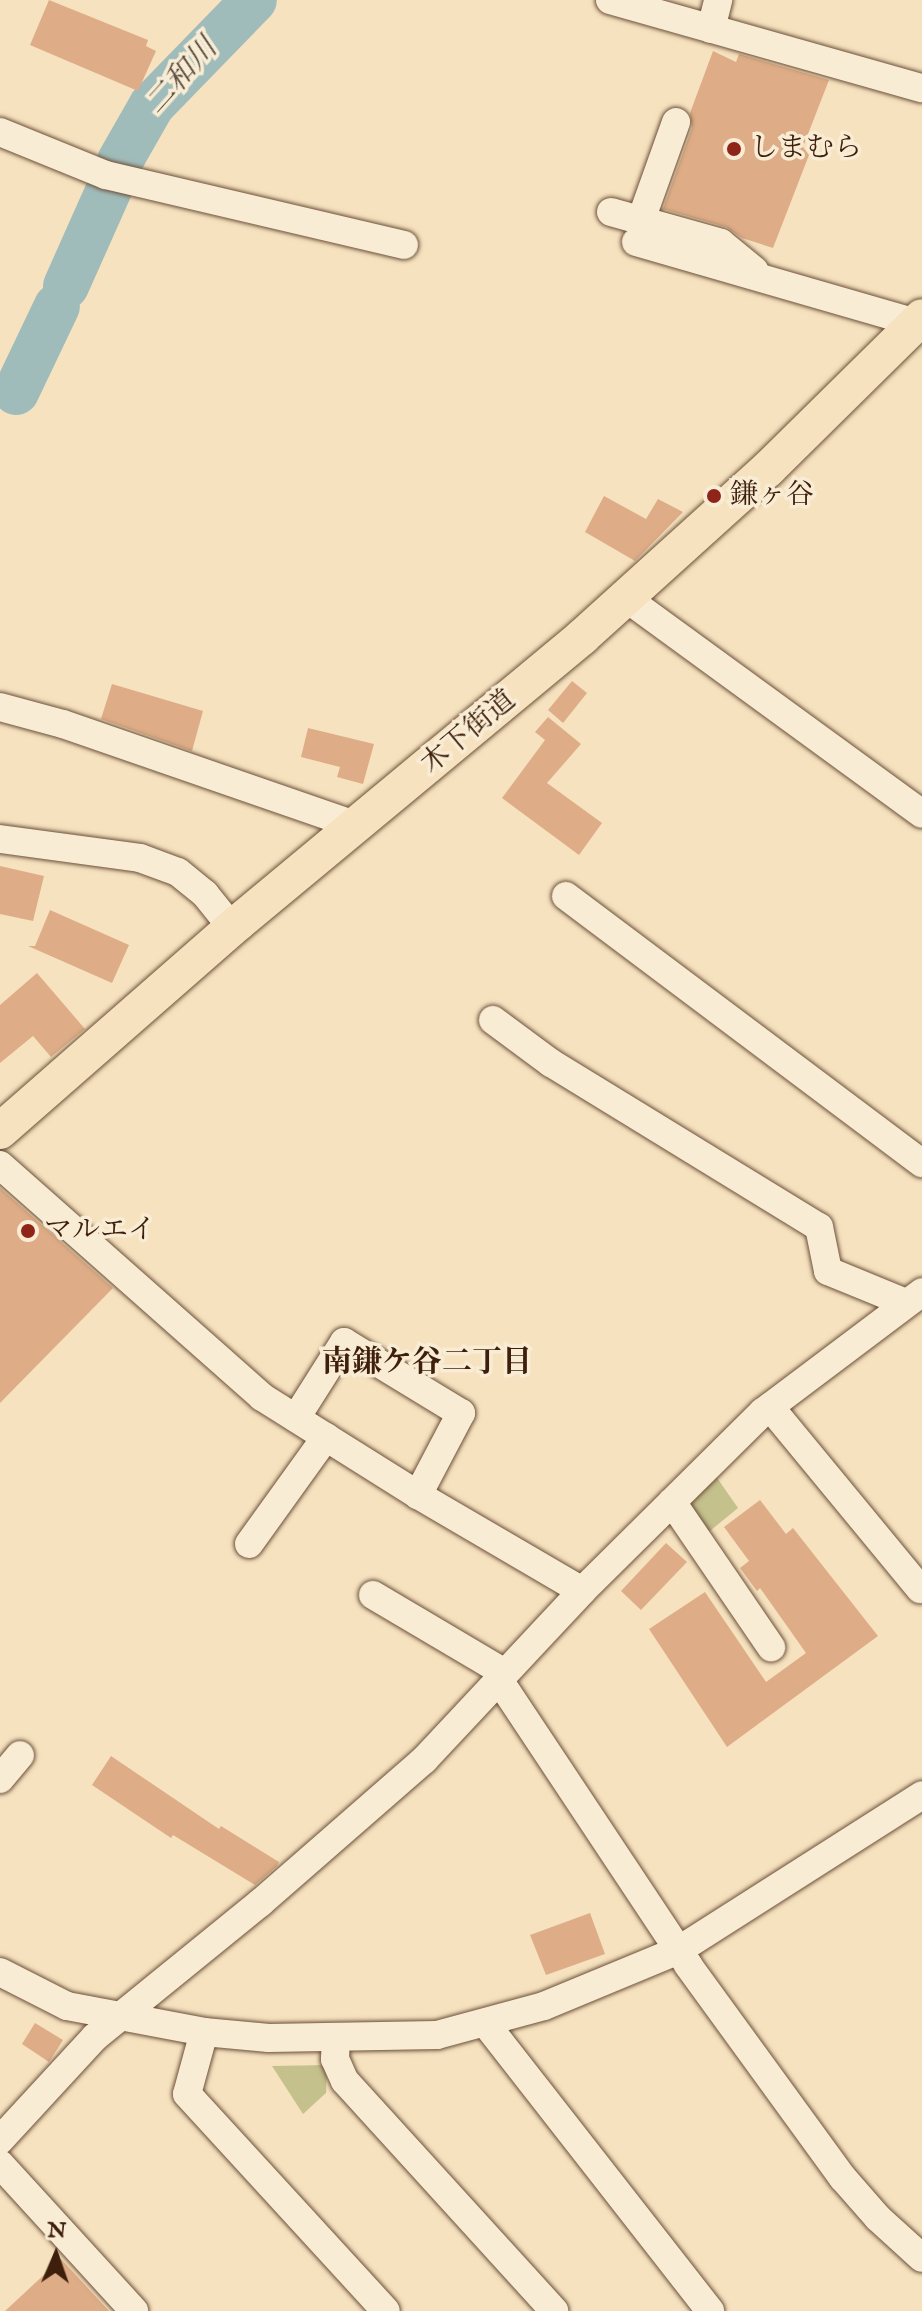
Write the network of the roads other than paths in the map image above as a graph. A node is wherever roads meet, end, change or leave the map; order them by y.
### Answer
1 (610, 0) edge
2 (718, 0) edge
3 (711, 29) junction
4 (922, 88) edge
5 (676, 122) dead end
6 (0, 132) edge
7 (611, 212) dead end
8 (638, 231) junction
9 (404, 245) dead end
10 (919, 320) edge
11 (626, 598) junction
12 (0, 707) edge
13 (922, 814) edge
14 (357, 826) junction
15 (0, 839) edge
16 (566, 896) dead end
17 (233, 929) junction
18 (493, 1020) dead end
19 (0, 1131) edge
20 (922, 1163) edge
21 (0, 1165) edge
22 (914, 1298) edge
23 (770, 1407) junction
24 (296, 1418) junction
25 (326, 1437) junction
26 (418, 1495) junction
27 (672, 1502) junction
28 (249, 1544) dead end
29 (920, 1589) dead end
30 (582, 1591) junction
31 (373, 1595) dead end
32 (771, 1647) dead end
33 (502, 1677) junction
34 (20, 1755) dead end
35 (0, 1779) edge
36 (922, 1795) edge
37 (679, 1950) junction
38 (0, 1972) edge
39 (120, 2019) junction
40 (486, 2024) junction
41 (204, 2032) junction
42 (336, 2039) junction
43 (1, 2144) edge
44 (922, 2258) edge
45 (134, 2311) edge
46 (386, 2311) edge
47 (554, 2311) edge
48 (710, 2311) edge

1 - 3 street
2 - 3 street
3 - 4 street
5 - 8 street
6 - 9 street
7 - 8 street
8 - 10 street
10 - 11 main road, 木下街道
11 - 13 street
11 - 14 main road, 木下街道
12 - 14 street
14 - 17 main road, 木下街道
15 - 17 street
16 - 20 street
17 - 19 main road, 木下街道
18 - 22 street
21 - 24 street
22 - 23 street
23 - 27 street
23 - 29 street
24 - 25 street
24 - 26 street
25 - 26 street
25 - 28 street
26 - 30 street
27 - 30 street
27 - 32 street
30 - 33 street
31 - 33 street
33 - 37 street
33 - 39 street
34 - 35 street
36 - 37 street
37 - 40 street
37 - 44 street
38 - 39 street
39 - 41 street
39 - 43 street
40 - 42 street
40 - 48 street
41 - 42 street
41 - 46 street
42 - 47 street
43 - 45 street

